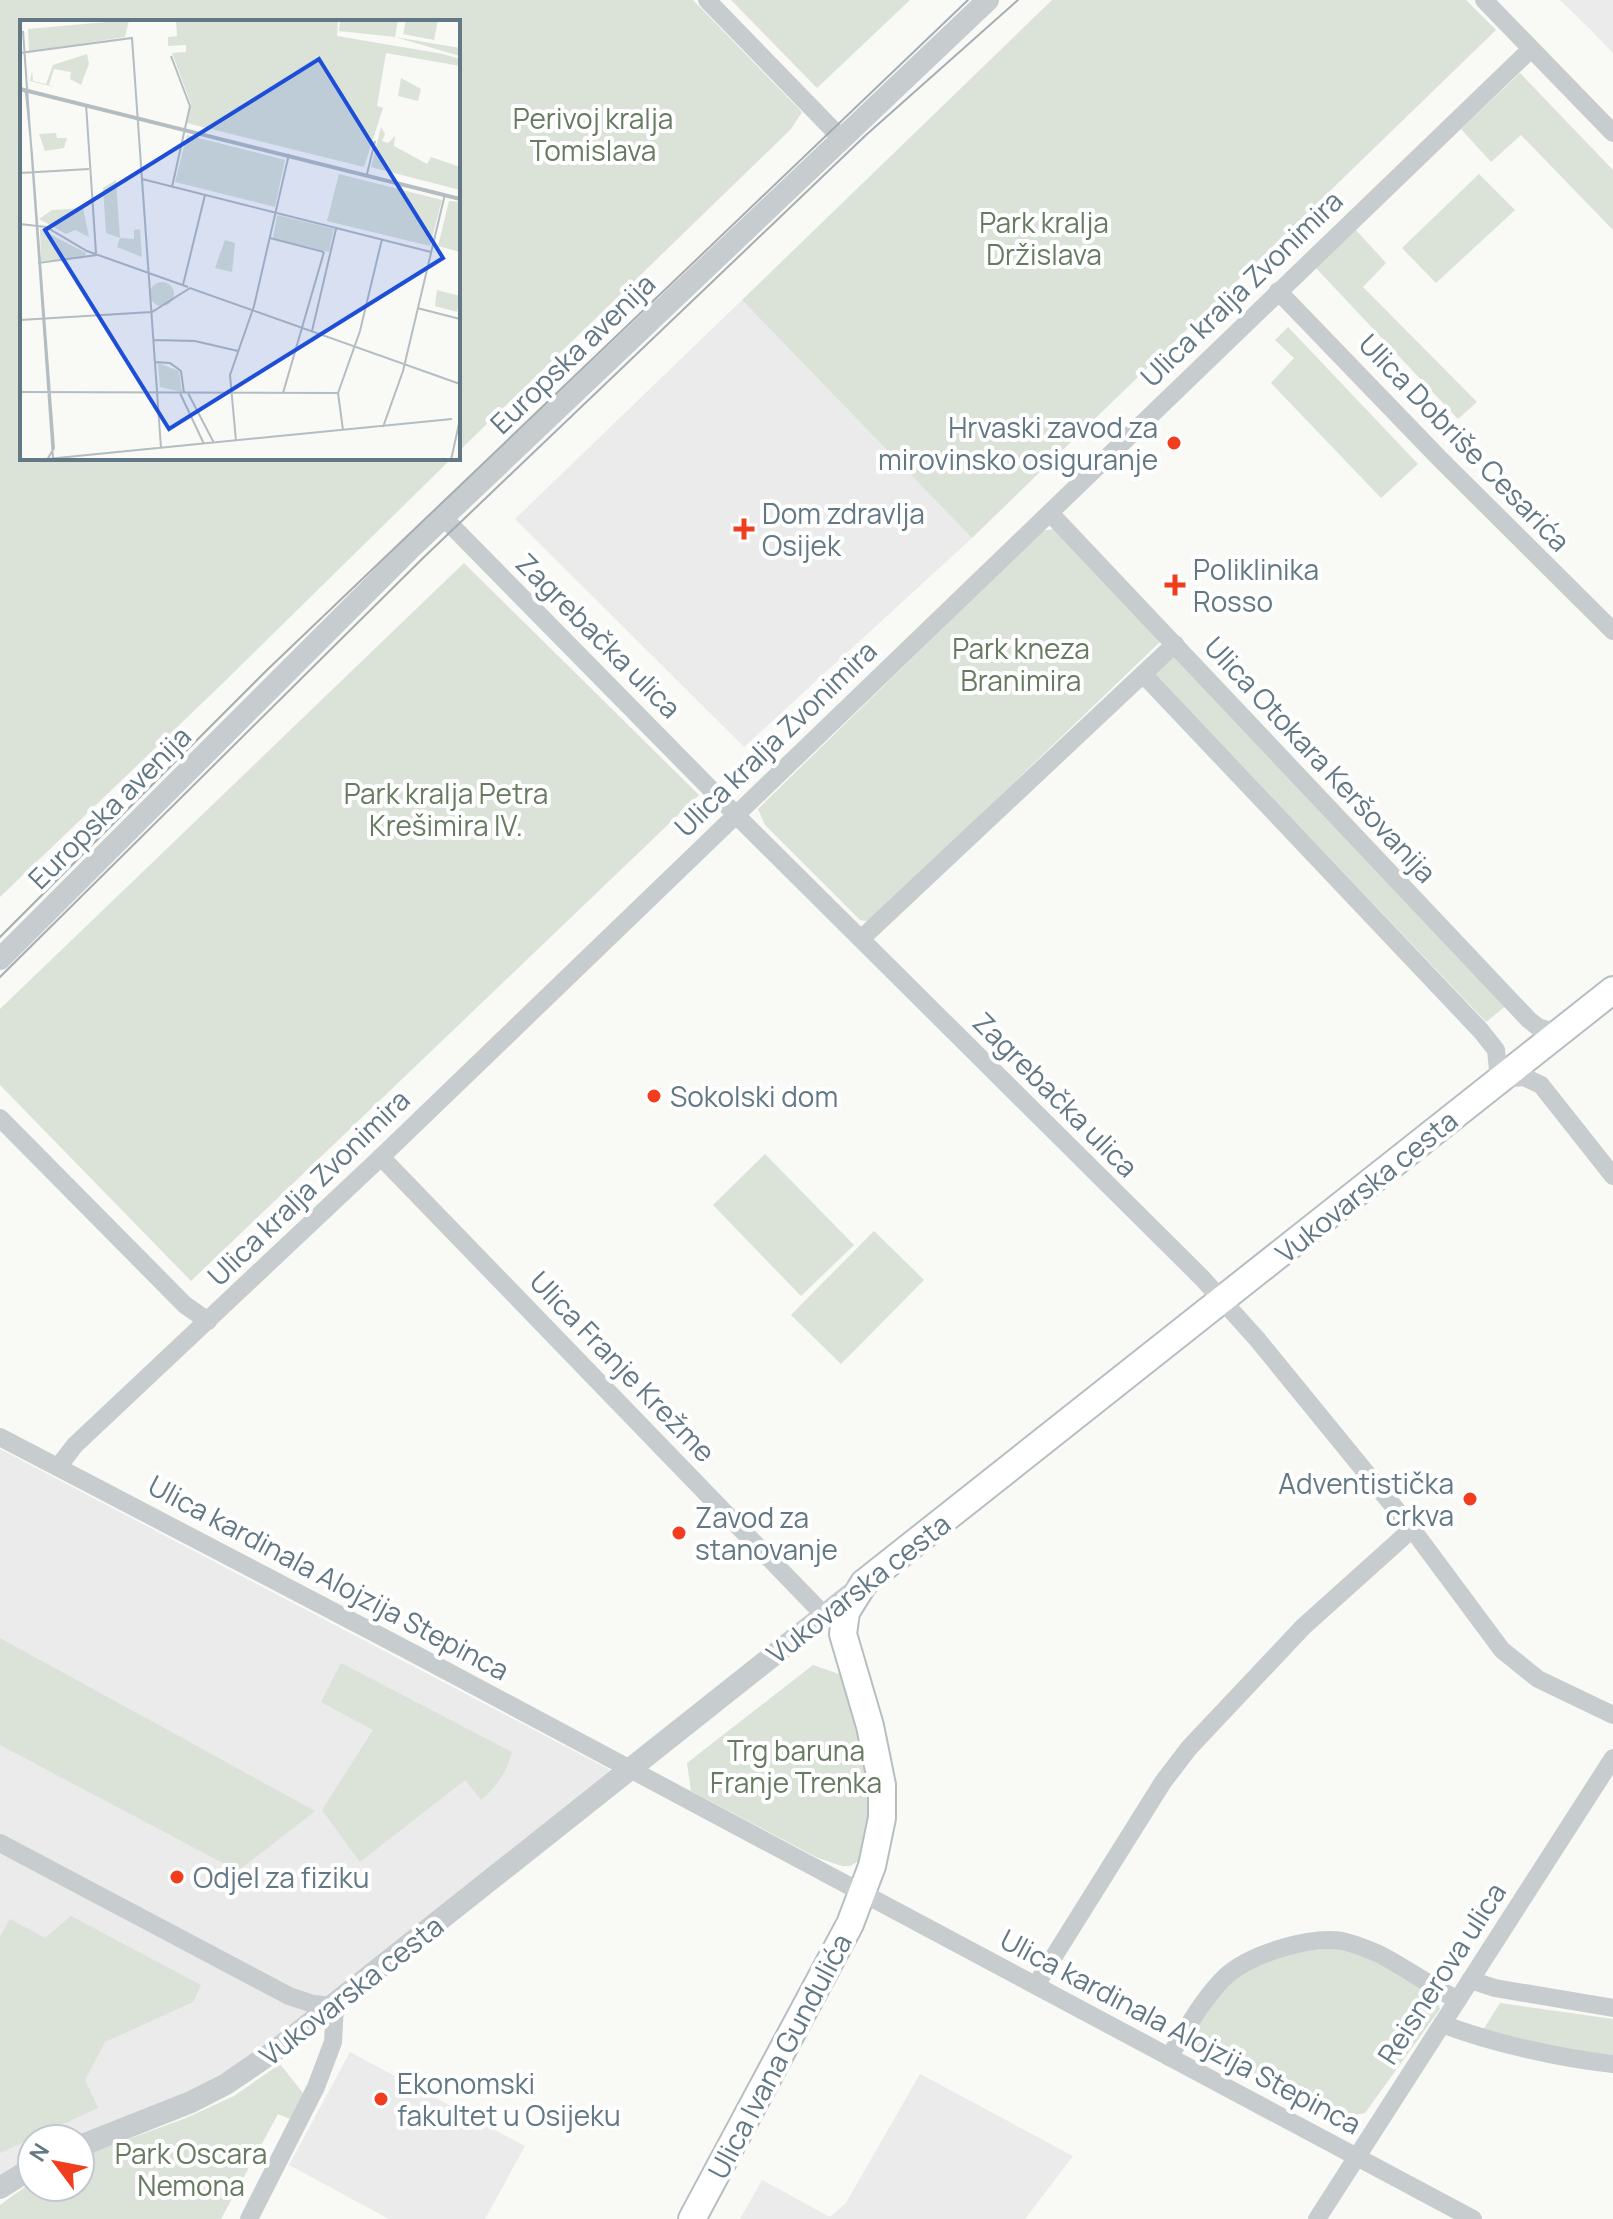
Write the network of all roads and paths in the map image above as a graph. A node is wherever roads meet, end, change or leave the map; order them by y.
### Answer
1 (707, 0) edge
2 (988, 0) edge
3 (1484, 0) edge
4 (1531, 49) junction
5 (1613, 133) edge
6 (841, 138) junction
7 (1278, 291) junction
8 (1050, 513) junction
9 (443, 517) junction
10 (1613, 631) edge
11 (1175, 644) junction
12 (1143, 674) junction
13 (737, 815) junction
14 (862, 938) junction
15 (0, 959) edge
16 (1613, 990) edge
17 (1558, 1033) junction
18 (1499, 1079) junction
19 (0, 1118) edge
20 (381, 1157) junction
21 (1613, 1176) edge
22 (1223, 1300) junction
23 (208, 1321) junction
24 (0, 1437) edge
25 (58, 1467) junction
26 (1412, 1529) junction
27 (864, 1583) junction
28 (824, 1615) junction
29 (1613, 1715) edge
30 (1613, 1758) edge
31 (631, 1769) junction
32 (0, 1843) edge
33 (863, 1892) junction
34 (1470, 1980) junction
35 (1036, 1985) junction
36 (1458, 2000) junction
37 (335, 2006) junction
38 (1613, 2008) edge
39 (1442, 2024) junction
40 (1169, 2057) junction
41 (1613, 2064) edge
42 (96, 2140) edge
43 (1356, 2158) junction
44 (249, 2219) edge
45 (692, 2219) edge
46 (1317, 2219) edge
47 (1473, 2219) edge

1 - 6 street
2 - 6 street, Europska avenija
3 - 4 street
4 - 5 street
4 - 7 street, Ulica kralja Zvonimira
6 - 9 street, Europska avenija
7 - 8 street, Ulica kralja Zvonimira
7 - 10 street, Ulica Dobriše Cesarića
8 - 11 street, Ulica Otokara Keršovanija
8 - 13 street, Ulica kralja Zvonimira
9 - 13 street, Zagrebačka ulica
9 - 15 street, Europska avenija
11 - 12 street
11 - 17 street, Ulica Otokara Keršovanija
12 - 14 street
12 - 18 street
13 - 14 street, Zagrebačka ulica
13 - 20 street, Ulica kralja Zvonimira
14 - 22 street, Zagrebačka ulica
16 - 17 main road, Vukovarska cesta
17 - 18 main road, Vukovarska cesta
18 - 21 street
18 - 22 main road, Vukovarska cesta
19 - 23 street
20 - 23 street, Ulica kralja Zvonimira
20 - 28 street, Ulica Franje Krežme
22 - 26 street, Zagrebačka ulica
22 - 27 main road, Vukovarska cesta
23 - 25 street, Ulica kralja Zvonimira
24 - 25 street, Ulica kardinala Alojzija Stepinca
25 - 31 street, Ulica kardinala Alojzija Stepinca
26 - 29 street, Zagrebačka ulica
26 - 35 street
27 - 28 street, Vukovarska cesta
27 - 33 main road, Ulica Ivana Gundulića
28 - 31 street, Vukovarska cesta
30 - 34 street, Reisnerova ulica
31 - 33 street
31 - 37 street, Vukovarska cesta
32 - 37 street
33 - 35 street, Ulica kardinala Alojzija Stepinca
33 - 45 main road, Ulica Ivana Gundulića
34 - 36 street, Reisnerova ulica
34 - 38 street
35 - 40 street, Ulica kardinala Alojzija Stepinca
36 - 39 street, Reisnerova ulica
36 - 40 street
37 - 42 street, Vukovarska cesta
37 - 44 street
39 - 41 street
39 - 43 street, Reisnerova ulica
40 - 43 street, Ulica kardinala Alojzija Stepinca
43 - 46 street, Reisnerova ulica
43 - 47 street, Ulica kardinala Alojzija Stepinca

